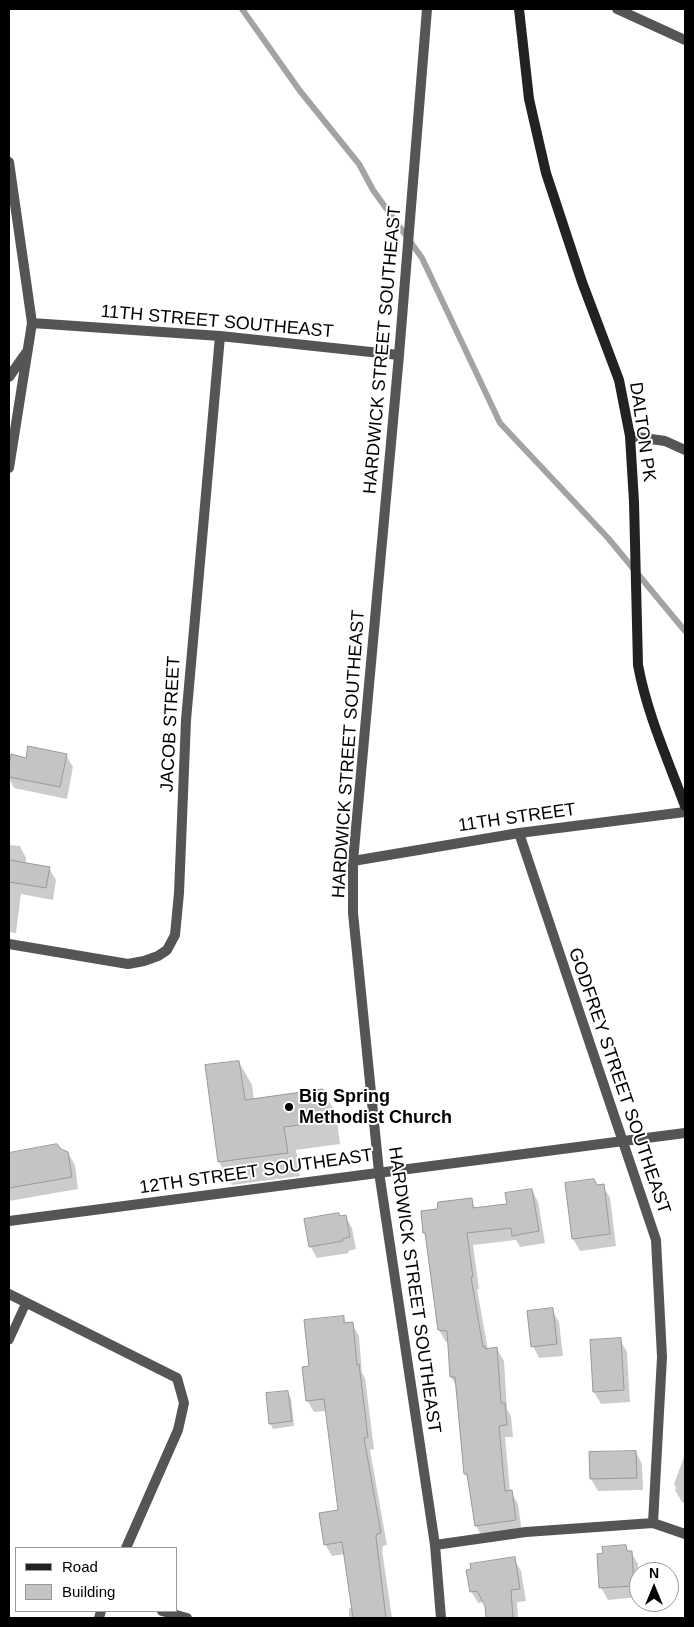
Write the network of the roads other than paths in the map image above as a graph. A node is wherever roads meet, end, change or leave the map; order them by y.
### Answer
1 (427, 9) edge
2 (518, 9) edge
3 (617, 9) edge
4 (685, 40) edge
5 (9, 162) edge
6 (32, 323) junction
7 (220, 336) junction
8 (27, 351) junction
9 (399, 355) junction
10 (9, 377) edge
11 (630, 436) junction
12 (685, 450) edge
13 (9, 468) edge
14 (685, 806) edge
15 (685, 812) edge
16 (518, 833) junction
17 (353, 861) junction
18 (9, 944) edge
19 (685, 1133) edge
20 (623, 1142) junction
21 (379, 1172) junction
22 (9, 1221) edge
23 (9, 1294) edge
24 (26, 1303) junction
25 (9, 1340) edge
26 (653, 1523) junction
27 (685, 1534) edge
28 (434, 1545) junction
29 (126, 1547) edge
30 (166, 1612) edge
31 (187, 1618) edge
32 (441, 1618) edge

1 - 9 street, HARDWICK STREET SOUTHEAST
2 - 11 main road, DALTON PK
3 - 4 street
5 - 6 street
6 - 7 street, 11TH STREET SOUTHEAST
6 - 8 street
7 - 9 street, 11TH STREET SOUTHEAST
7 - 18 street, JACOB STREET
8 - 10 street
8 - 13 street
9 - 17 street, HARDWICK STREET SOUTHEAST
11 - 12 street
11 - 14 main road, DALTON PK
15 - 16 street, 11TH STREET
16 - 17 street, 11TH STREET
16 - 20 street, GODFREY STREET SOUTHEAST
17 - 21 street, HARDWICK STREET SOUTHEAST
19 - 20 street, 12TH STREET SOUTHEAST
20 - 21 street, 12TH STREET SOUTHEAST
20 - 26 street, GODFREY STREET SOUTHEAST
21 - 22 street, 12TH STREET SOUTHEAST
21 - 28 street, HARDWICK STREET SOUTHEAST
23 - 24 street
24 - 25 lane
24 - 29 street
26 - 27 street
26 - 28 street
28 - 32 street, HARDWICK STREET SOUTHEAST
30 - 31 street

